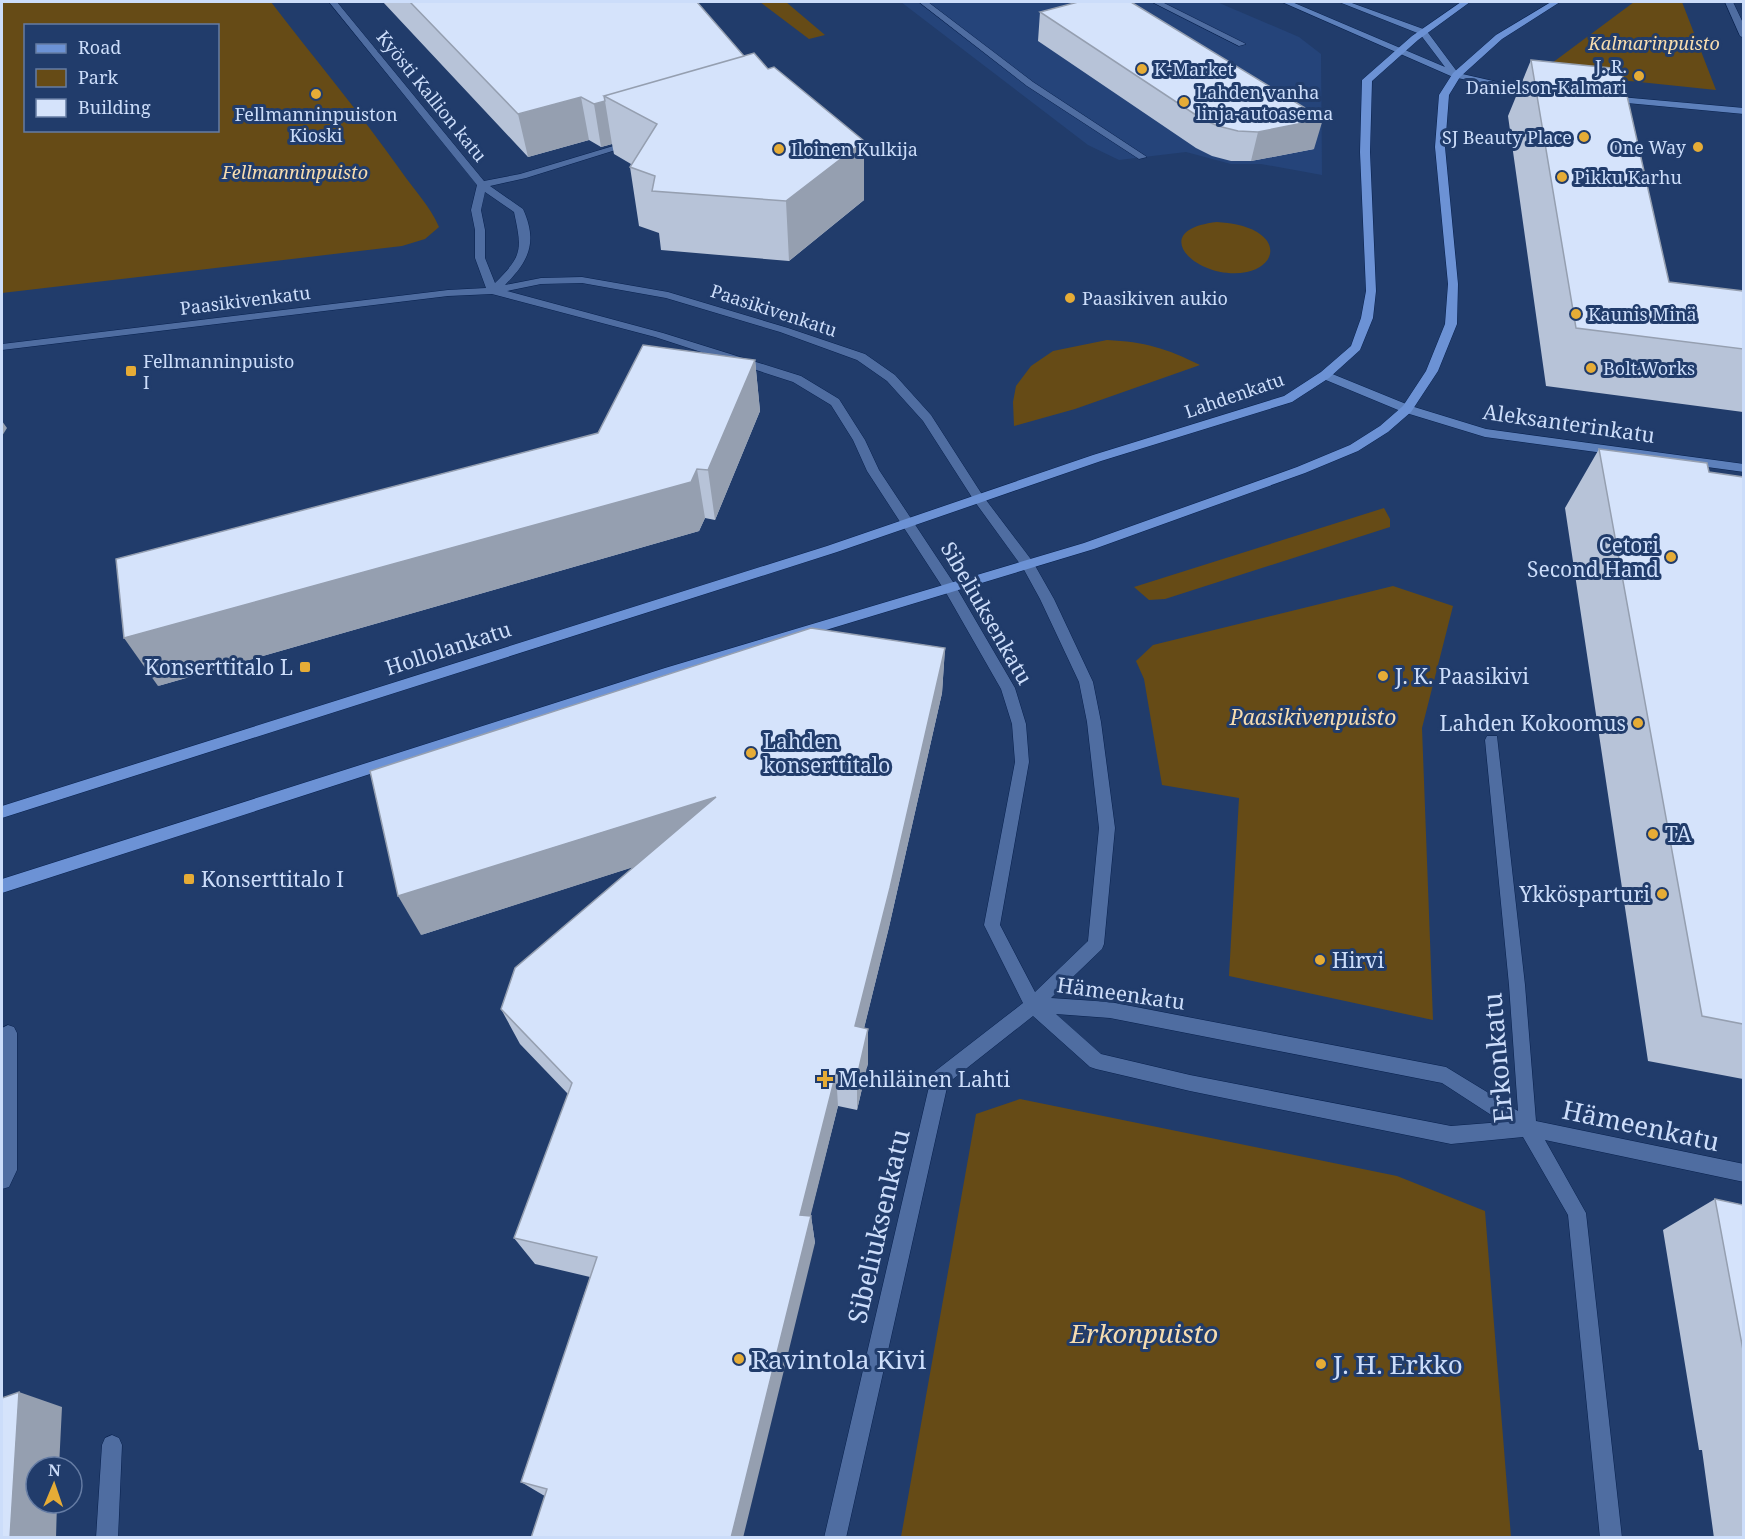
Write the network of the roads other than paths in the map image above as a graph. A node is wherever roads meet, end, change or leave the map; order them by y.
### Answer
1 (333, 2) edge
2 (923, 2) edge
3 (1156, 2) edge
4 (1286, 2) edge
5 (1343, 2) edge
6 (1466, 2) edge
7 (1556, 2) edge
8 (1729, 2) edge
9 (1423, 32) junction
10 (1743, 36) edge
11 (1242, 44) dead end
12 (1399, 49) junction
13 (1456, 75) junction
14 (1545, 93) edge
15 (1604, 98) edge
16 (1743, 111) edge
17 (644, 140) edge
18 (1142, 157) dead end
19 (482, 184) junction
20 (493, 291) junction
21 (2, 347) edge
22 (1325, 375) junction
23 (1407, 409) junction
24 (1743, 468) edge
25 (979, 499) junction
26 (907, 523) junction
27 (1028, 565) junction
28 (950, 588) junction
29 (1492, 740) dead end
30 (2, 812) edge
31 (2, 886) edge
32 (1033, 1005) junction
33 (8, 1033) dead end
34 (1528, 1128) junction
35 (1743, 1173) edge
36 (2, 1180) edge
37 (112, 1444) dead end
38 (107, 1538) edge
39 (835, 1538) edge
40 (1611, 1538) edge

1 - 19 street, Kyösti Kallion katu
2 - 18 street
3 - 11 street
4 - 12 main road
5 - 9 main road
6 - 9 main road, Lahdenkatu
7 - 13 main road
8 - 10 street
9 - 12 main road, Lahdenkatu
9 - 13 main road
12 - 13 main road
12 - 22 main road, Lahdenkatu
13 - 14 main road
13 - 23 main road
15 - 16 main road
17 - 19 street
19 - 20 street, Kyösti Kallion katu
19 - 20 street, Kyösti Kallion katu
20 - 21 street, Paasikivenkatu
20 - 25 street, Paasikivenkatu
20 - 26 street, Paasikivenkatu
22 - 23 main road, Aleksanterinkatu
22 - 25 main road, Lahdenkatu
23 - 24 main road, Aleksanterinkatu
23 - 27 main road
25 - 26 main road, Lahdenkatu
25 - 27 street, Sibeliuksenkatu
26 - 28 street, Sibeliuksenkatu
26 - 30 main road, Hollolankatu
27 - 28 main road
27 - 32 street, Sibeliuksenkatu
28 - 31 main road
28 - 32 street, Sibeliuksenkatu
29 - 34 street, Erkonkatu
32 - 34 street, Hämeenkatu
32 - 34 street, Hämeenkatu
32 - 39 street, Sibeliuksenkatu
33 - 36 street
34 - 35 street, Hämeenkatu
34 - 40 street, Erkonkatu
37 - 38 street

